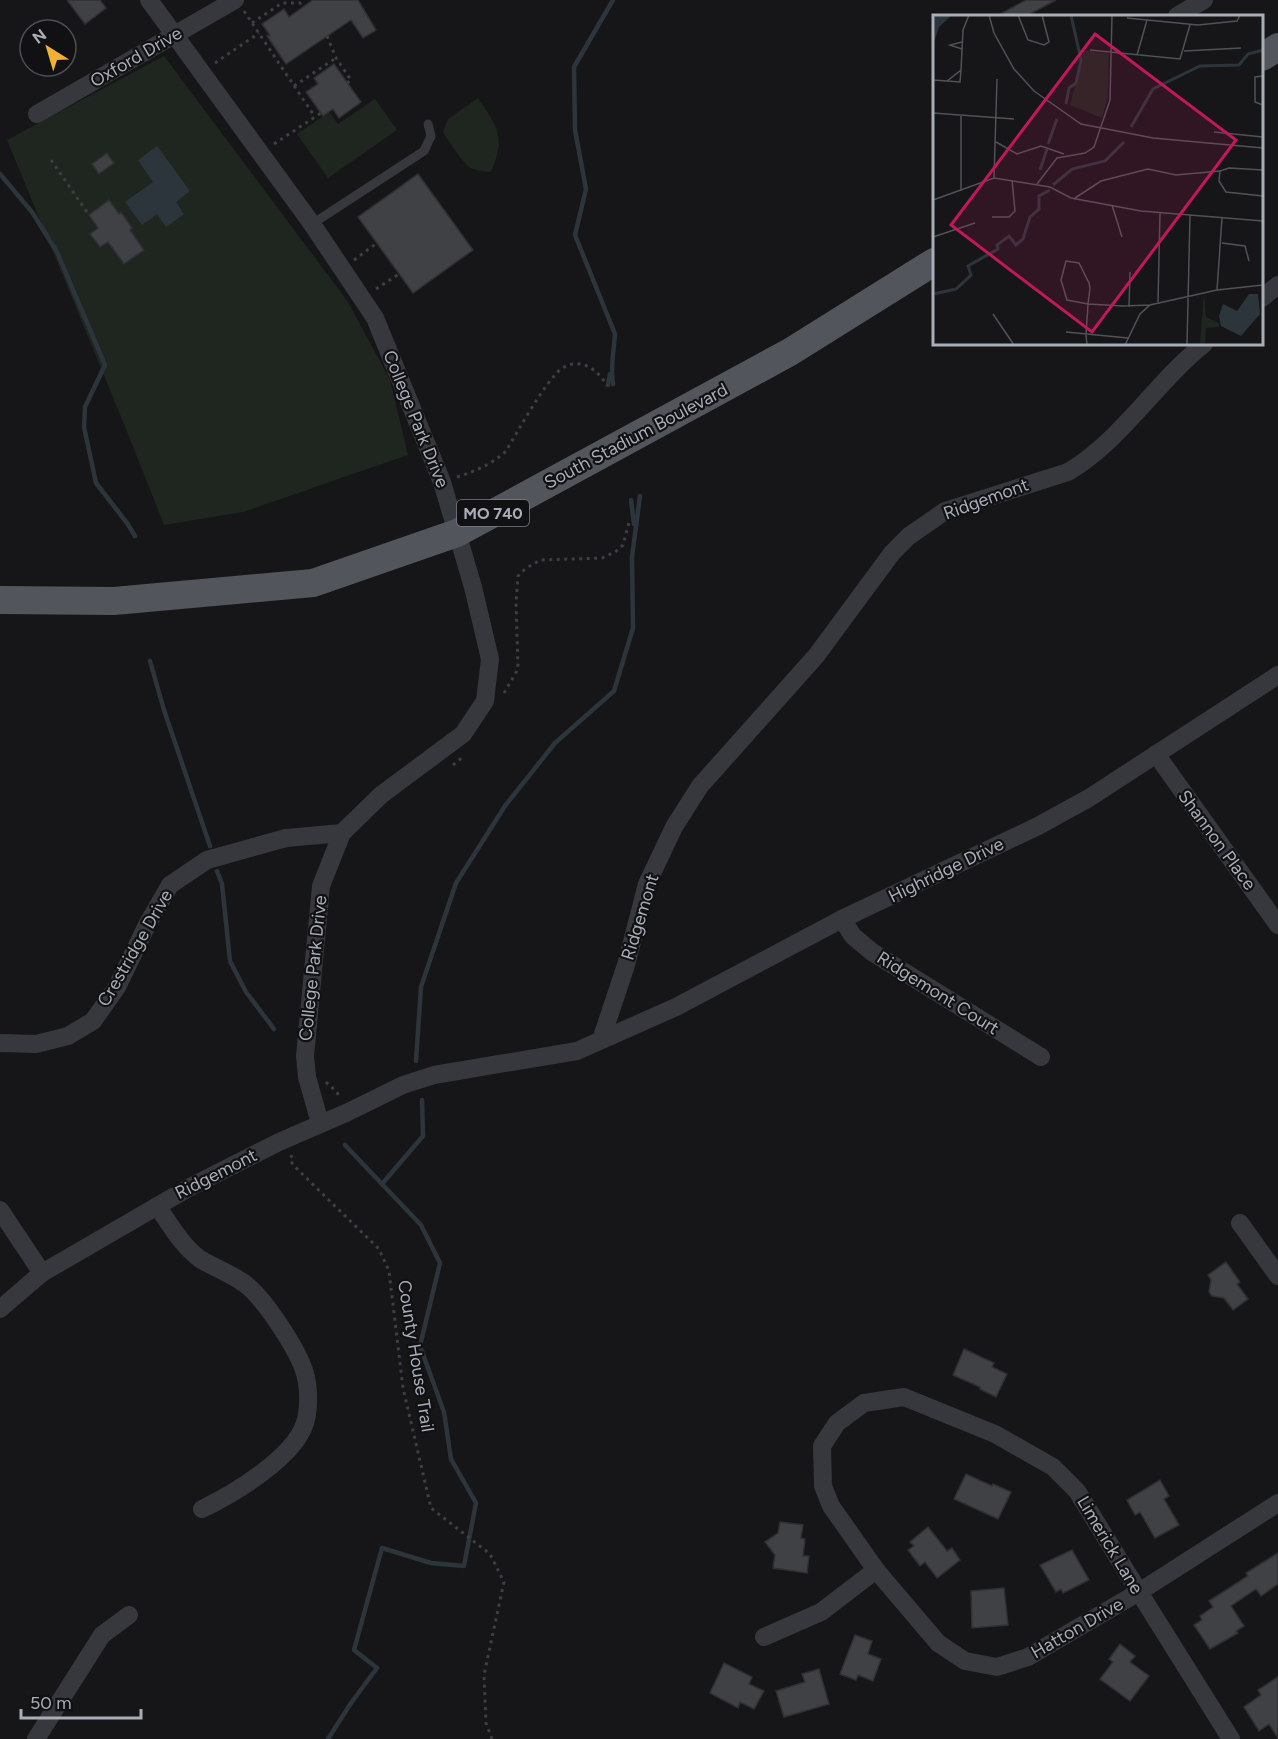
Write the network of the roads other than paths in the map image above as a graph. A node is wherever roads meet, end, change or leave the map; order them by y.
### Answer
1 (149, 0) edge
2 (1204, 0) edge
3 (238, 4) edge
4 (1179, 15) edge
5 (174, 35) junction
6 (1278, 47) edge
7 (1263, 56) edge
8 (37, 114) dead end
9 (428, 124) dead end
10 (312, 224) junction
11 (933, 263) edge
12 (1278, 285) edge
13 (1263, 297) edge
14 (1203, 345) edge
15 (457, 533) junction
16 (0, 600) edge
17 (1278, 675) edge
18 (1156, 754) junction
19 (342, 833) junction
20 (842, 919) junction
21 (1278, 925) edge
22 (601, 1040) junction
23 (0, 1042) edge
24 (1041, 1058) dead end
25 (320, 1123) junction
26 (157, 1206) junction
27 (0, 1210) edge
28 (1240, 1223) dead end
29 (42, 1273) junction
30 (1278, 1276) edge
31 (0, 1309) edge
32 (837, 1423) joint
33 (1278, 1503) edge
34 (202, 1509) dead end
35 (876, 1570) junction
36 (1139, 1592) junction
37 (129, 1615) dead end
38 (764, 1637) dead end
39 (36, 1739) edge
40 (1231, 1739) edge

1 - 5 street, College Park Drive
2 - 4 street
3 - 5 street, Oxford Drive
5 - 8 street, Oxford Drive
5 - 10 street, College Park Drive
6 - 7 main road
9 - 10 lane
10 - 15 street, College Park Drive
11 - 15 main road, South Stadium Boulevard / MO 740
12 - 13 street
14 - 22 street, Ridgemont
15 - 16 main road, South Stadium Boulevard / MO 740
15 - 19 street, College Park Drive
17 - 18 street, Highridge Drive
18 - 20 street, Highridge Drive
18 - 21 street, Shannon Place
19 - 23 street, Crestridge Drive
19 - 25 street, College Park Drive
20 - 22 street, Highridge Drive
20 - 24 street, Ridgemont Court
22 - 25 street, Ridgemont
25 - 26 street, Ridgemont
26 - 29 street, Ridgemont
26 - 34 street
27 - 29 street
28 - 30 street
29 - 31 street, Ridgemont
32 - 35 street, Hatton Drive
32 - 36 street, Limerick Lane
33 - 36 street, Hatton Drive
35 - 36 street, Hatton Drive
35 - 38 street
36 - 40 street, Limerick Lane
37 - 39 street

